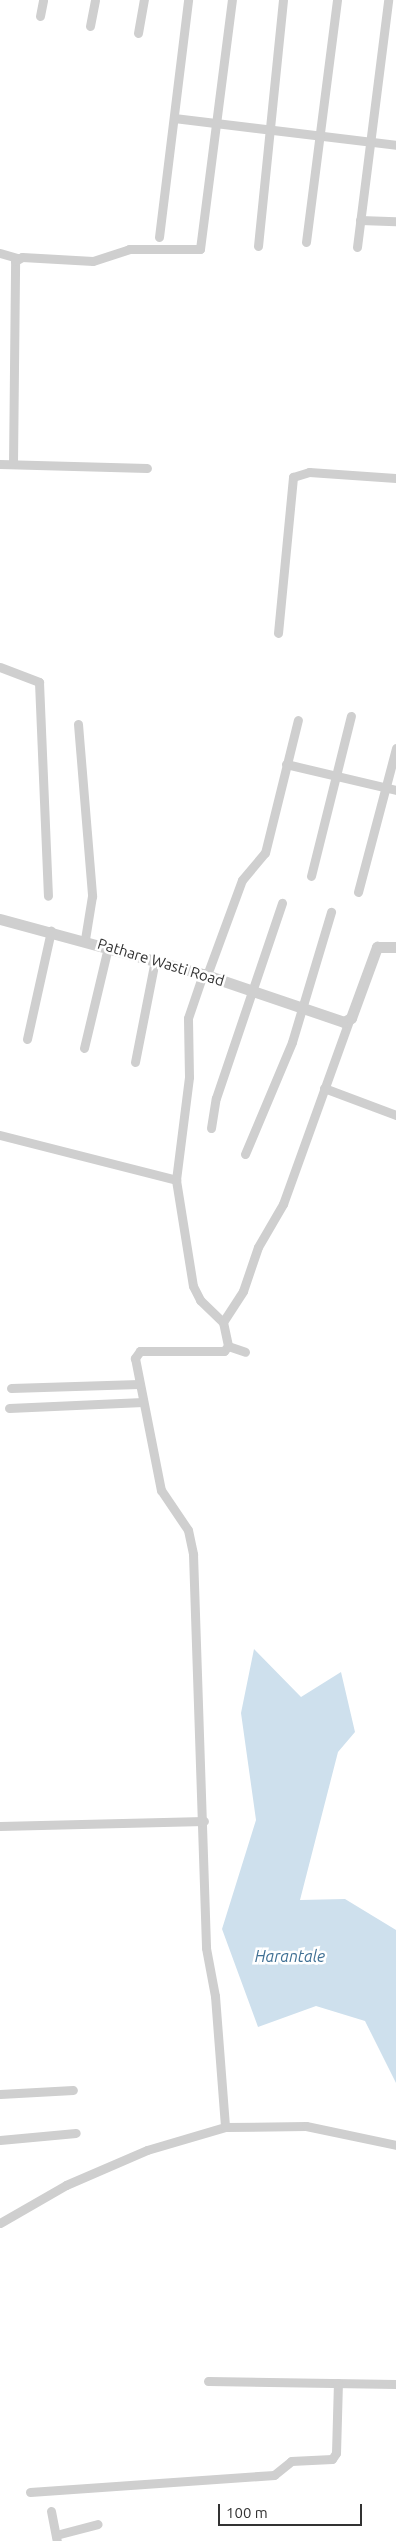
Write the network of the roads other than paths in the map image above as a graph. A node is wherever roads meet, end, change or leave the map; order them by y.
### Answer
1 (43, 0) edge
2 (95, 0) edge
3 (144, 0) edge
4 (187, 0) edge
5 (232, 0) edge
6 (283, 0) edge
7 (337, 0) edge
8 (388, 0) edge
9 (40, 16) dead end
10 (90, 26) dead end
11 (138, 33) dead end
12 (174, 118) junction
13 (217, 123) junction
14 (269, 129) junction
15 (318, 135) junction
16 (370, 142) junction
17 (396, 145) edge
18 (360, 220) junction
19 (396, 221) edge
20 (159, 237) dead end
21 (306, 242) dead end
22 (258, 246) dead end
23 (357, 247) dead end
24 (0, 253) edge
25 (18, 258) junction
26 (0, 464) edge
27 (13, 464) junction
28 (148, 468) dead end
29 (396, 478) edge
30 (278, 633) dead end
31 (0, 667) edge
32 (351, 716) dead end
33 (298, 720) dead end
34 (78, 724) dead end
35 (396, 748) edge
36 (286, 764) junction
37 (336, 776) junction
38 (386, 788) junction
39 (396, 790) edge
40 (311, 876) dead end
41 (358, 892) dead end
42 (48, 896) dead end
43 (282, 903) dead end
44 (331, 912) dead end
45 (0, 919) edge
46 (51, 931) junction
47 (85, 939) junction
48 (108, 947) junction
49 (396, 948) edge
50 (155, 960) junction
51 (205, 975) junction
52 (250, 990) junction
53 (301, 1007) junction
54 (349, 1021) junction
55 (27, 1039) dead end
56 (84, 1048) dead end
57 (135, 1062) dead end
58 (324, 1088) junction
59 (396, 1115) edge
60 (211, 1128) dead end
61 (0, 1135) edge
62 (245, 1154) dead end
63 (176, 1180) junction
64 (223, 1322) junction
65 (228, 1346) junction
66 (244, 1352) dead end
67 (139, 1384) junction
68 (11, 1388) dead end
69 (143, 1402) junction
70 (9, 1408) dead end
71 (204, 1821) junction
72 (0, 1826) edge
73 (73, 2090) dead end
74 (0, 2094) edge
75 (225, 2127) junction
76 (76, 2133) dead end
77 (0, 2140) edge
78 (396, 2145) edge
79 (0, 2223) edge
80 (208, 2381) dead end
81 (338, 2383) junction
82 (396, 2384) edge
83 (30, 2492) dead end
84 (51, 2511) dead end
85 (98, 2524) dead end
86 (56, 2538) edge

1 - 9 street
2 - 10 street
3 - 11 street
4 - 12 street
5 - 13 street
6 - 14 street
7 - 15 street
8 - 16 street
12 - 13 street
12 - 20 street
13 - 14 street
13 - 25 street
14 - 15 street
14 - 22 street
15 - 16 street
15 - 21 street
16 - 17 street
16 - 18 street
18 - 19 street
18 - 23 street
24 - 25 street
25 - 27 street
26 - 27 street
27 - 28 street
29 - 30 street
31 - 42 street
32 - 37 street
33 - 36 street
34 - 47 street, Pathare Wasti Road
35 - 38 street
36 - 37 street
36 - 51 street
37 - 38 street
37 - 40 street
38 - 39 street
38 - 41 street
43 - 52 street
44 - 53 street
45 - 46 street
46 - 47 street
46 - 55 street
47 - 48 street, Pathare Wasti Road
48 - 50 street, Pathare Wasti Road
48 - 56 street
49 - 54 street
50 - 51 street, Pathare Wasti Road
50 - 57 street
51 - 52 street, Pathare Wasti Road
51 - 63 street
52 - 53 street, Pathare Wasti Road
52 - 60 street
53 - 54 street, Pathare Wasti Road
53 - 62 street
54 - 58 street
58 - 59 street
58 - 64 street
61 - 63 street
63 - 64 street
64 - 65 street
65 - 66 street
65 - 67 street
67 - 68 street
67 - 69 street
69 - 70 street
69 - 71 street
71 - 72 street
71 - 75 street
73 - 74 street
75 - 78 street
75 - 79 street
76 - 77 street
80 - 81 street
81 - 82 street
81 - 83 street
84 - 86 street
85 - 86 street

